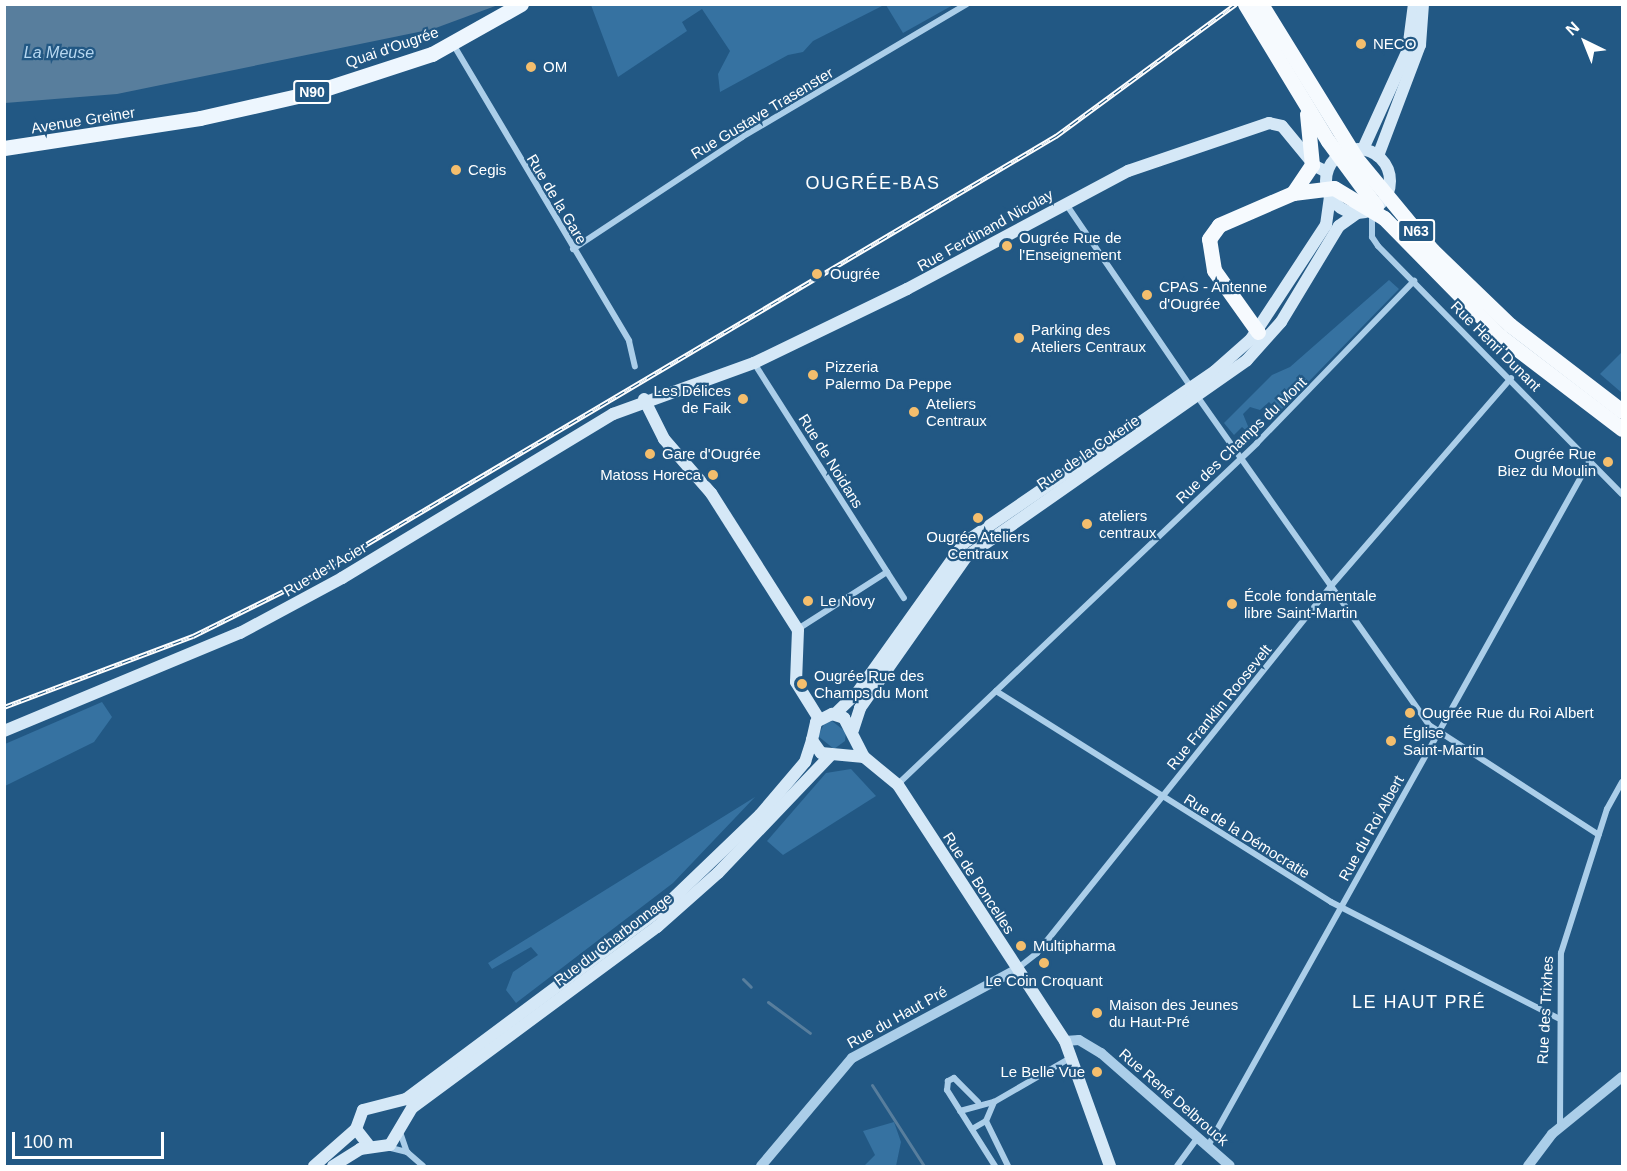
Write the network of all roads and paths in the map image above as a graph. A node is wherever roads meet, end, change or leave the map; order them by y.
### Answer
1 (521, 4) edge
2 (967, 4) edge
3 (1245, 4) edge
4 (1261, 4) edge
5 (1414, 4) edge
6 (1423, 4) edge
7 (453, 44) junction
8 (1307, 114) junction
9 (167, 124) joint
10 (4, 148) edge
11 (1363, 149) junction
12 (1378, 156) junction
13 (1327, 172) junction
14 (1293, 193) junction
15 (1330, 196) junction
16 (1065, 202) junction
17 (1379, 213) junction
18 (1356, 214) junction
19 (573, 249) junction
20 (1414, 281) junction
21 (1258, 332) junction
22 (754, 363) junction
23 (635, 366) dead end
24 (1511, 378) junction
25 (1194, 392) junction
26 (644, 399) junction
27 (1623, 411) edge
28 (1623, 429) edge
29 (1241, 458) junction
30 (1591, 459) junction
31 (1623, 494) edge
32 (887, 572) junction
33 (1331, 586) junction
34 (904, 598) dead end
35 (798, 630) junction
36 (996, 692) junction
37 (835, 714) junction
38 (819, 719) junction
39 (4, 731) edge
40 (853, 732) junction
41 (1437, 734) junction
42 (812, 740) junction
43 (836, 755) junction
44 (864, 757) junction
45 (1623, 782) edge
46 (898, 785) junction
47 (1161, 798) junction
48 (1599, 835) junction
49 (1340, 907) junction
50 (1017, 969) junction
51 (1558, 1018) junction
52 (1065, 1041) junction
53 (1073, 1056) junction
54 (1623, 1077) edge
55 (978, 1102) junction
56 (994, 1102) junction
57 (383, 1104) junction
58 (960, 1111) junction
59 (986, 1121) junction
60 (1560, 1128) junction
61 (356, 1129) junction
62 (972, 1129) junction
63 (400, 1130) junction
64 (1198, 1137) junction
65 (1208, 1146) junction
66 (370, 1147) junction
67 (387, 1147) junction
68 (407, 1152) junction
69 (1108, 1166) edge
70 (314, 1167) edge
71 (333, 1167) edge
72 (423, 1167) edge
73 (761, 1167) edge
74 (995, 1167) edge
75 (1008, 1167) edge
76 (1177, 1167) edge
77 (1230, 1167) edge
78 (1528, 1167) edge

1 - 7 main road, N90
2 - 19 street, Rue Gustave Trasenster
3 - 8 highway, N63
4 - 27 highway, N63, bridge
5 - 11 main road
6 - 12 main road
7 - 9 main road, Quai d'Ougrée / N90
7 - 19 street, Rue de la Gare
8 - 14 highway, bridge
8 - 17 highway, N63, bridge
9 - 10 main road, Avenue Greiner / N90
11 - 12 main road
11 - 13 main road
12 - 17 main road
13 - 15 main road, Rue de la Cokerie
13 - 16 main road, Rue Ferdinand Nicolay
14 - 17 highway, bridge
14 - 21 highway
15 - 18 main road
15 - 21 main road, Rue de la Cokerie
16 - 22 main road, Rue Ferdinand Nicolay
16 - 25 street
17 - 18 main road
17 - 20 street, Rue Henri Dunant
17 - 28 highway, N63
18 - 25 main road, Rue de la Cokerie
19 - 23 street, Rue de la Gare
20 - 24 street, Rue Henri Dunant
20 - 29 street, Rue des Champs du Mont
21 - 25 main road, Rue de la Cokerie
22 - 26 main road, Rue Ferdinand Nicolay
22 - 32 street, Rue de Noidans
24 - 30 street, Rue Henri Dunant
24 - 33 street, Rue Franklin Roosevelt
25 - 29 street
25 - 37 main road, Rue de la Cokerie
25 - 40 main road, Rue de la Cokerie
26 - 35 main road
26 - 39 main road, Rue de l'Acier
29 - 33 street
29 - 36 street, Rue des Champs du Mont
30 - 31 street, Rue Henri Dunant
30 - 41 street, Rue du Roi Albert
32 - 34 street, Rue de Noidans
32 - 35 street
33 - 41 street
33 - 47 street, Rue Franklin Roosevelt
35 - 38 main road
36 - 46 street, Rue des Champs du Mont
36 - 47 street, Rue de la Démocratie
37 - 38 main road
37 - 40 main road, Rue de Boncelles
38 - 42 main road
40 - 43 main road
40 - 44 main road, Rue de Boncelles
41 - 48 street
41 - 49 street, Rue du Roi Albert
42 - 43 main road
42 - 57 main road, Rue du Charbonnage
43 - 44 main road
43 - 63 main road, Rue du Charbonnage
44 - 46 main road, Rue de Boncelles
45 - 48 street, Rue des Trixhes
46 - 50 main road, Rue de Boncelles
47 - 49 street, Rue de la Démocratie
47 - 50 street, Rue Franklin Roosevelt
48 - 51 street, Rue des Trixhes
49 - 51 street, Rue de la Démocratie
49 - 65 street, Rue du Roi Albert
50 - 52 main road, Rue de Boncelles
50 - 73 street, Rue du Haut Pré
51 - 60 street, Rue des Trixhes
52 - 53 main road, Rue de Boncelles
52 - 64 street, Rue René Delbrouck
53 - 56 street
53 - 69 main road, Rue de Boncelles
54 - 60 street
55 - 56 street
55 - 58 street
55 - 58 street
56 - 59 street
57 - 61 main road, Rue du Charbonnage
57 - 63 main road
58 - 62 street
59 - 62 street
59 - 75 street
60 - 78 street
61 - 66 main road
61 - 70 main road, Rue du Charbonnage
62 - 74 street
63 - 67 main road, Rue du Charbonnage
63 - 68 street
64 - 65 street, Rue René Delbrouck
64 - 76 street
65 - 77 street, Rue René Delbrouck
66 - 67 main road
66 - 71 main road
67 - 68 street
68 - 72 street

